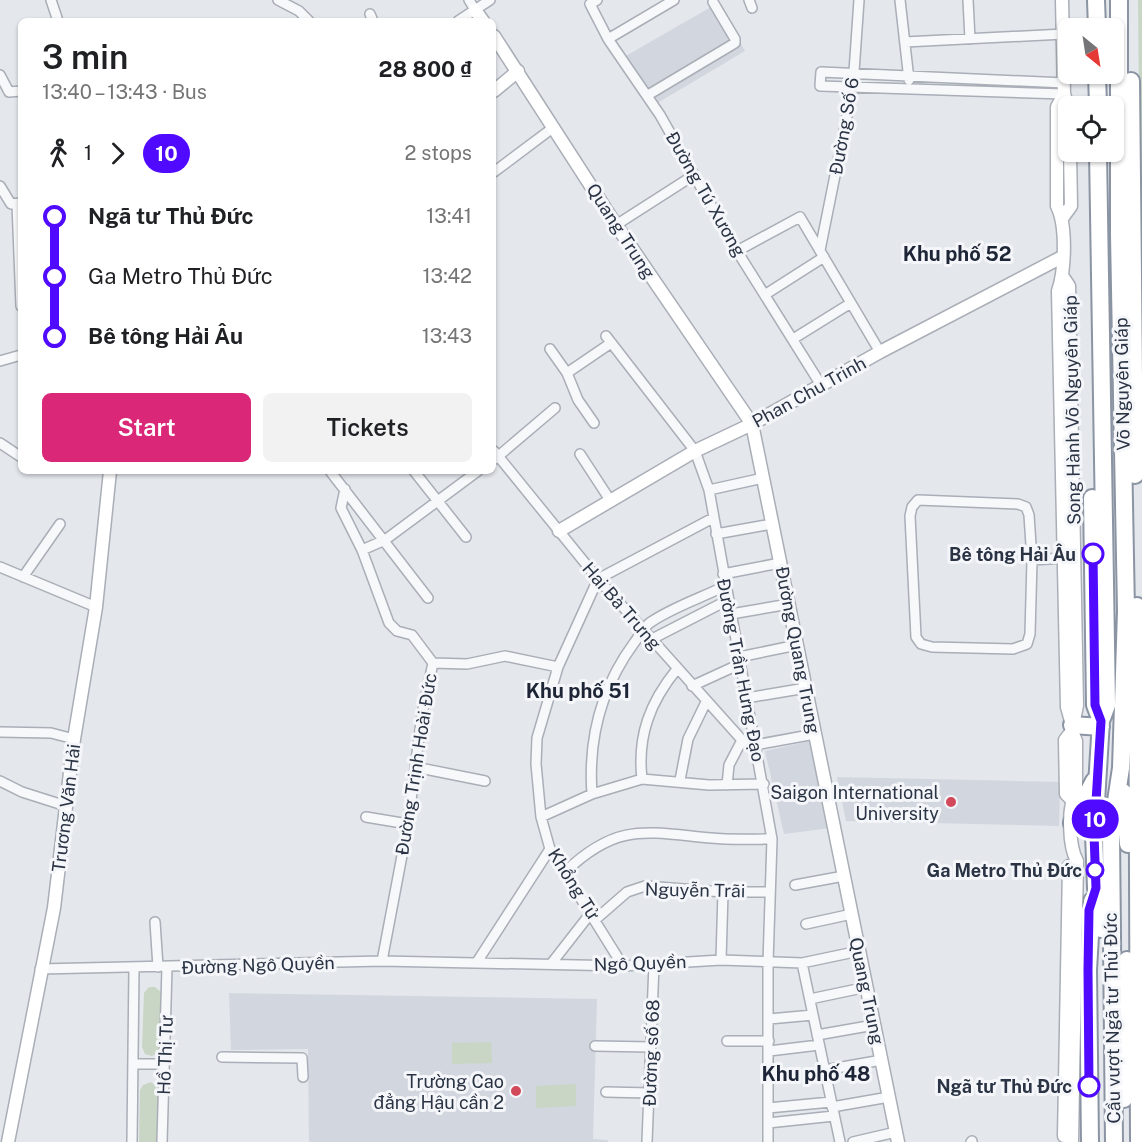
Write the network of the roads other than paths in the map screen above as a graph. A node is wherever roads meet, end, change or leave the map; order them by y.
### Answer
1 (51, 0) edge
2 (278, 0) edge
3 (490, 0) edge
4 (674, 0) edge
5 (859, 0) edge
6 (900, 0) edge
7 (968, 0) edge
8 (1062, 0) edge
9 (1087, 0) edge
10 (1096, 0) edge
11 (1119, 0) edge
12 (1128, 0) edge
13 (593, 2) edge
14 (713, 2) dead end
15 (476, 10) edge
16 (57, 18) edge
17 (306, 18) edge
18 (463, 18) edge
19 (1063, 18) edge
20 (1087, 18) edge
21 (1097, 18) edge
22 (1119, 18) edge
23 (1128, 29) junction
24 (1058, 34) edge
25 (1124, 38) edge
26 (496, 39) edge
27 (608, 39) junction
28 (970, 39) junction
29 (905, 42) junction
30 (518, 70) junction
31 (854, 74) junction
32 (0, 75) edge
33 (908, 75) junction
34 (853, 86) junction
35 (911, 88) junction
36 (496, 89) edge
37 (18, 91) edge
38 (1066, 94) edge
39 (648, 96) junction
40 (1124, 105) edge
41 (1132, 119) junction
42 (554, 127) junction
43 (1070, 162) edge
44 (1088, 162) edge
45 (1098, 162) edge
46 (1120, 162) edge
47 (496, 170) edge
48 (694, 176) junction
49 (0, 186) edge
50 (16, 204) edge
51 (0, 208) edge
52 (1063, 217) junction
53 (616, 225) junction
54 (18, 243) edge
55 (737, 251) junction
56 (822, 254) junction
57 (1062, 257) junction
58 (1063, 277) junction
59 (766, 294) junction
60 (851, 303) junction
61 (1138, 328) edge
62 (793, 339) junction
63 (550, 349) dead end
64 (880, 352) junction
65 (18, 357) edge
66 (0, 361) edge
67 (567, 374) junction
68 (821, 386) junction
69 (555, 408) dead end
70 (594, 423) dead end
71 (752, 424) junction
72 (0, 443) edge
73 (695, 451) junction
74 (580, 454) dead end
75 (18, 455) edge
76 (496, 455) edge
77 (496, 457) edge
78 (110, 474) edge
79 (332, 474) edge
80 (416, 474) edge
81 (474, 474) edge
82 (763, 478) junction
83 (345, 489) junction
84 (709, 490) junction
85 (610, 500) junction
86 (436, 501) junction
87 (713, 518) junction
88 (60, 524) dead end
89 (772, 524) junction
90 (559, 531) junction
91 (716, 534) junction
92 (466, 537) dead end
93 (385, 540) junction
94 (1135, 543) junction
95 (362, 550) junction
96 (1125, 557) junction
97 (1064, 558) junction
98 (1032, 560) junction
99 (780, 563) junction
100 (0, 567) edge
101 (723, 574) junction
102 (23, 577) junction
103 (598, 579) junction
104 (725, 586) junction
105 (428, 598) dead end
106 (728, 600) junction
107 (789, 604) junction
108 (96, 608) junction
109 (731, 614) junction
110 (1131, 617) junction
111 (643, 630) junction
112 (652, 639) junction
113 (797, 645) junction
114 (739, 660) junction
115 (433, 663) junction
116 (558, 667) junction
117 (677, 669) junction
118 (692, 686) junction
119 (806, 688) junction
120 (746, 699) junction
121 (706, 702) junction
122 (1101, 724) junction
123 (1072, 728) junction
124 (0, 732) edge
125 (815, 734) junction
126 (74, 739) junction
127 (742, 740) junction
128 (755, 745) junction
129 (415, 767) junction
130 (1121, 768) junction
131 (1097, 775) junction
132 (642, 779) junction
133 (680, 780) junction
134 (0, 781) edge
135 (485, 781) dead end
136 (764, 784) junction
137 (728, 785) junction
138 (592, 794) junction
139 (66, 806) junction
140 (366, 817) dead end
141 (541, 817) junction
142 (1072, 823) junction
143 (408, 824) junction
144 (772, 838) junction
145 (550, 849) junction
146 (1073, 854) junction
147 (565, 872) junction
148 (844, 876) junction
149 (795, 885) dead end
150 (723, 892) junction
151 (769, 892) junction
152 (1101, 892) junction
153 (852, 914) junction
154 (593, 916) junction
155 (155, 922) dead end
156 (806, 924) dead end
157 (859, 951) junction
158 (721, 960) junction
159 (382, 962) junction
160 (477, 962) junction
161 (768, 963) junction
162 (802, 963) junction
163 (551, 964) junction
164 (654, 964) junction
165 (623, 966) junction
166 (163, 967) junction
167 (134, 968) junction
168 (40, 969) junction
169 (867, 987) junction
170 (810, 999) junction
171 (813, 1015) junction
172 (769, 1019) junction
173 (874, 1025) junction
174 (818, 1040) junction
175 (727, 1041) dead end
176 (596, 1046) dead end
177 (769, 1046) junction
178 (651, 1047) junction
179 (222, 1057) dead end
180 (882, 1060) junction
181 (134, 1064) junction
182 (164, 1064) junction
183 (825, 1070) junction
184 (303, 1077) dead end
185 (606, 1092) dead end
186 (649, 1094) junction
187 (889, 1097) junction
188 (768, 1108) junction
189 (833, 1108) junction
190 (768, 1123) junction
191 (897, 1137) edge
192 (8, 1142) edge
193 (132, 1142) edge
194 (162, 1142) edge
195 (647, 1142) edge
196 (768, 1142) edge
197 (840, 1142) edge
198 (853, 1142) edge
199 (1064, 1142) edge
200 (1072, 1142) edge
201 (1090, 1142) edge
202 (1104, 1142) edge
203 (1114, 1142) edge
204 (1123, 1142) edge
205 (1139, 1142) edge

1 - 16 street
2 - 17 street
3 - 15 street
4 - 27 street
5 - 31 street, Đường Số 6
6 - 29 street
7 - 28 street
8 - 19 street, Song Hành Võ Nguyên Giáp
9 - 20 highway
10 - 21 highway
11 - 22 highway, Võ Nguyên Giáp
12 - 23 highway, Võ Nguyên Giáp
13 - 27 street, Đường Tú Xương
14 - 39 street
15 - 18 street
23 - 25 highway
23 - 41 highway, Võ Nguyên Giáp
24 - 28 street
26 - 30 street, Quang Trung
27 - 39 street, Đường Tú Xương
28 - 29 street
29 - 33 street
30 - 36 street
30 - 42 street, Quang Trung
31 - 33 street
31 - 34 street, Đường Số 6
31 - 34 street
32 - 37 street
33 - 35 street
33 - 38 street
34 - 35 street
34 - 56 street, Đường Số 6
35 - 38 street
38 - 52 street, Song Hành Võ Nguyên Giáp
39 - 48 street, Đường Tú Xương
40 - 41 highway
41 - 61 highway, Võ Nguyên Giáp
42 - 47 street
42 - 53 street, Quang Trung
43 - 52 street, Song Hành Võ Nguyên Giáp
44 - 122 highway, Võ Nguyên Giáp
45 - 122 highway, Võ Nguyên Giáp
46 - 96 highway, Võ Nguyên Giáp
48 - 53 street
48 - 55 street, Đường Tú Xương
49 - 50 street
50 - 51 street
50 - 54 street
52 - 57 street, Song Hành Võ Nguyên Giáp
53 - 71 street, Quang Trung
55 - 56 street
55 - 59 street, Đường Tú Xương
56 - 59 street
56 - 60 street
57 - 58 street, Song Hành Võ Nguyên Giáp
57 - 64 street, Phan Chu Trinh
58 - 97 street, Song Hành Võ Nguyên Giáp
58 - 123 street, Song Hành Võ Nguyên Giáp
59 - 62 street, Đường Tú Xương
60 - 62 street
60 - 64 street
61 - 94 highway, Võ Nguyên Giáp
62 - 68 street, Đường Tú Xương
63 - 67 street
64 - 68 street, Phan Chu Trinh
65 - 66 street
67 - 70 street
67 - 73 street, Đường Trần Hưng Đạo
68 - 71 street, Phan Chu Trinh
69 - 76 street
71 - 73 street, Phan Chu Trinh
71 - 82 street, Đường Quang Trung
72 - 75 street
73 - 84 street, Đường Trần Hưng Đạo
73 - 85 street, Phan Chu Trinh
74 - 85 street
77 - 90 street, Hai Bà Trưng
78 - 108 street, Trương Văn Hải
79 - 83 street
80 - 86 street
81 - 86 street
82 - 84 street
82 - 89 street, Đường Quang Trung
83 - 93 street
83 - 95 street, Đường Trịnh Hoài Đức
84 - 87 street, Đường Trần Hưng Đạo
85 - 90 street, Phan Chu Trinh
86 - 92 street
86 - 93 street
87 - 91 street, Đường Trần Hưng Đạo
87 - 103 street
88 - 102 street
89 - 91 street
89 - 99 street, Đường Quang Trung
90 - 103 street, Hai Bà Trưng
91 - 101 street, Đường Trần Hưng Đạo
93 - 95 street
93 - 105 street
94 - 96 highway
94 - 110 highway, Võ Nguyên Giáp
95 - 115 street, Đường Trịnh Hoài Đức
96 - 110 highway, Võ Nguyên Giáp
97 - 98 street
97 - 123 street, Song Hành Võ Nguyên Giáp
98 - 98 street
99 - 101 street
99 - 107 street, Đường Quang Trung
100 - 102 street
101 - 104 street, Đường Trần Hưng Đạo
102 - 108 street
103 - 111 street, Hai Bà Trưng
103 - 116 street, Khổng Tử
104 - 106 street, Đường Trần Hưng Đạo
104 - 111 street
106 - 109 street, Đường Trần Hưng Đạo
106 - 112 street
107 - 109 street
107 - 113 street, Đường Quang Trung
108 - 126 street, Trương Văn Hải
109 - 114 street, Đường Trần Hưng Đạo
110 - 130 highway, Võ Nguyên Giáp
110 - 205 highway, Võ Nguyên Giáp
111 - 112 street, Hai Bà Trưng
111 - 138 street
112 - 117 street, Hai Bà Trưng
113 - 114 street
113 - 119 street, Đường Quang Trung
114 - 118 street
114 - 120 street, Đường Trần Hưng Đạo
115 - 116 street
115 - 129 street, Đường Trịnh Hoài Đức
116 - 141 street, Khổng Tử
117 - 118 street, Hai Bà Trưng
117 - 132 street
118 - 121 street, Hai Bà Trưng
119 - 120 street
119 - 125 street, Đường Quang Trung
120 - 128 street, Đường Trần Hưng Đạo
121 - 127 street, Hai Bà Trưng
121 - 133 street
122 - 123 highway
122 - 131 highway, Võ Nguyên Giáp
123 - 142 street, Song Hành Võ Nguyên Giáp
124 - 126 street
125 - 128 street
125 - 148 street, Đường Quang Trung
126 - 139 street, Trương Văn Hải
127 - 128 street, Hai Bà Trưng
127 - 137 street
128 - 136 street, Đường Trần Hưng Đạo
129 - 135 street
129 - 143 street, Đường Trịnh Hoài Đức
130 - 152 highway, Võ Nguyên Giáp
130 - 204 highway, Võ Nguyên Giáp
131 - 142 highway
131 - 152 highway, Võ Nguyên Giáp
132 - 133 street
132 - 138 street
133 - 137 street
134 - 139 street
136 - 137 street
136 - 144 street, Đường Trần Hưng Đạo
138 - 141 street
139 - 168 street, Trương Văn Hải
140 - 143 street
141 - 145 street, Khổng Tử
142 - 146 street, Song Hành Võ Nguyên Giáp
143 - 159 street, Đường Trịnh Hoài Đức
144 - 147 street
144 - 151 street, Đường Trần Hưng Đạo
145 - 147 street, Khổng Tử
145 - 160 street
146 - 199 street, Song Hành Võ Nguyên Giáp
146 - 200 street, Song Hành Võ Nguyên Giáp
147 - 154 street, Khổng Tử
148 - 149 street
148 - 153 street, Quang Trung
150 - 151 street, Nguyễn Trãi
150 - 154 street, Nguyễn Trãi
150 - 158 street
151 - 161 street, Đường Trần Hưng Đạo
152 - 201 highway, Võ Nguyên Giáp
152 - 202 highway, Cầu vượt Ngã tư Thủ Đức
152 - 203 highway, Cầu vượt Ngã tư Thủ Đức
153 - 156 street
153 - 157 street, Quang Trung
154 - 163 street, Nguyễn Trãi
154 - 165 street, Khổng Tử
155 - 166 street, Hồ Thị Tư
157 - 162 street, Ngô Quyền
157 - 169 street, Quang Trung
158 - 161 street, Ngô Quyền
158 - 164 street, Ngô Quyền
159 - 160 street, Đường Ngô Quyền
159 - 166 street, Đường Ngô Quyền
160 - 163 street, Ngô Quyền
161 - 162 street, Ngô Quyền
161 - 172 street, Đường Trần Hưng Đạo
162 - 170 street
163 - 165 street, Ngô Quyền
164 - 165 street, Ngô Quyền
164 - 178 street, Đường số 68
166 - 167 street, Đường Ngô Quyền
166 - 182 street, Hồ Thị Tư
167 - 168 street, Đường Ngô Quyền
167 - 181 street, Hồ Thị Tư
168 - 192 street, Trương Văn Hải
169 - 170 street
169 - 173 street, Quang Trung
170 - 171 street
171 - 172 street
171 - 174 street
172 - 177 street, Đường Trần Hưng Đạo
173 - 174 street
173 - 180 street, Quang Trung
174 - 177 street
174 - 183 street
175 - 177 street
176 - 178 street
177 - 188 street, Đường Trần Hưng Đạo
178 - 186 street, Đường số 68
179 - 184 street
180 - 183 street
180 - 187 street, Quang Trung
181 - 182 street
181 - 193 street, Hồ Thị Tư
182 - 194 street, Hồ Thị Tư
183 - 189 street
185 - 186 street
186 - 195 street, Đường số 68
187 - 189 street
187 - 191 street, Quang Trung
188 - 189 street
188 - 190 street, Đường Trần Hưng Đạo
189 - 190 street
189 - 197 street
190 - 196 street, Đường Trần Hưng Đạo
191 - 198 street

